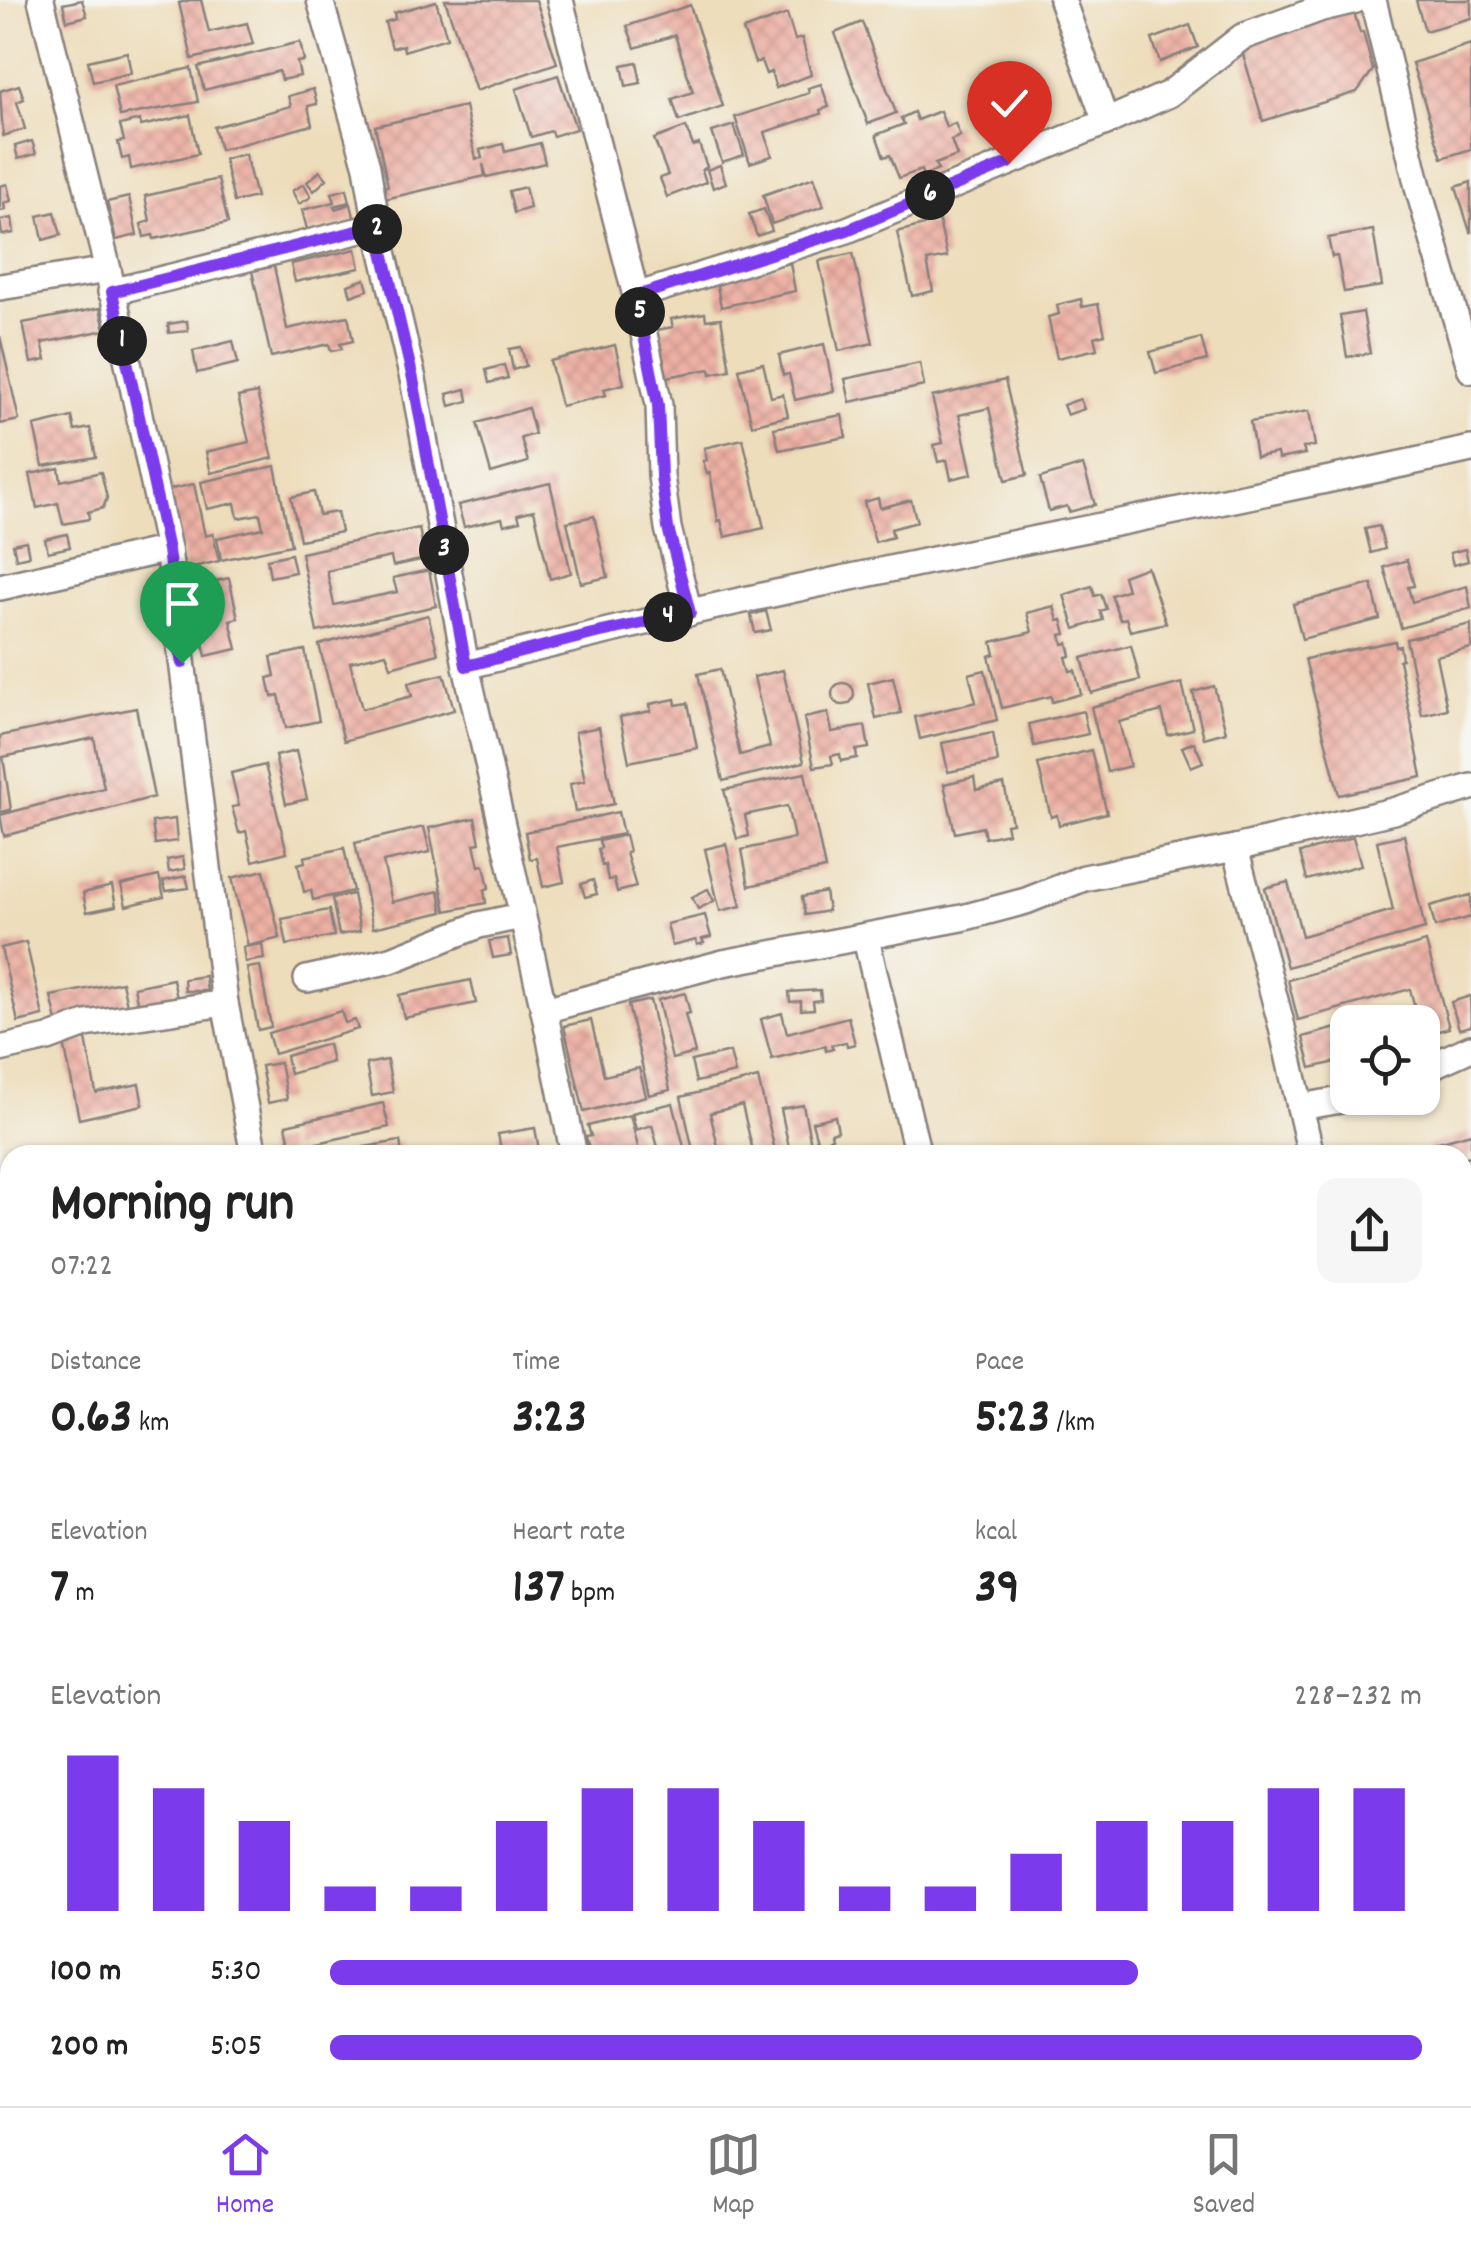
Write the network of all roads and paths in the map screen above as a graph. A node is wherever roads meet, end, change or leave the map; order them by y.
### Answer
1 (41, 0) edge
2 (320, 0) edge
3 (560, 0) edge
4 (1062, 0) edge
5 (1356, 0) edge
6 (1373, 0) edge
7 (1106, 122) junction
8 (377, 226) junction
9 (110, 281) junction
10 (0, 287) edge
11 (636, 296) junction
12 (1471, 370) edge
13 (1471, 449) edge
14 (168, 550) junction
15 (0, 587) edge
16 (690, 613) junction
17 (466, 666) junction
18 (1471, 787) edge
19 (1235, 848) junction
20 (522, 916) junction
21 (866, 938) junction
22 (306, 979) dead end
23 (225, 1003) junction
24 (544, 1010) junction
25 (1471, 1048) edge
26 (0, 1049) edge
27 (1440, 1062) edge
28 (1330, 1102) edge
29 (1300, 1108) junction
30 (252, 1145) edge
31 (572, 1145) edge
32 (916, 1145) edge
33 (1309, 1145) edge

1 - 9 street
2 - 8 street
3 - 11 street
4 - 7 street
5 - 7 street
6 - 12 street
7 - 11 street
8 - 9 street
8 - 17 street
9 - 10 street
9 - 14 street
11 - 16 street
13 - 16 street
14 - 15 street
14 - 23 street
16 - 17 street
17 - 20 street
18 - 19 street
19 - 21 street
19 - 29 street
20 - 22 street
20 - 24 street
21 - 24 street
21 - 32 street
23 - 26 street
23 - 30 street
24 - 31 street
25 - 27 street
28 - 29 street
29 - 33 street

